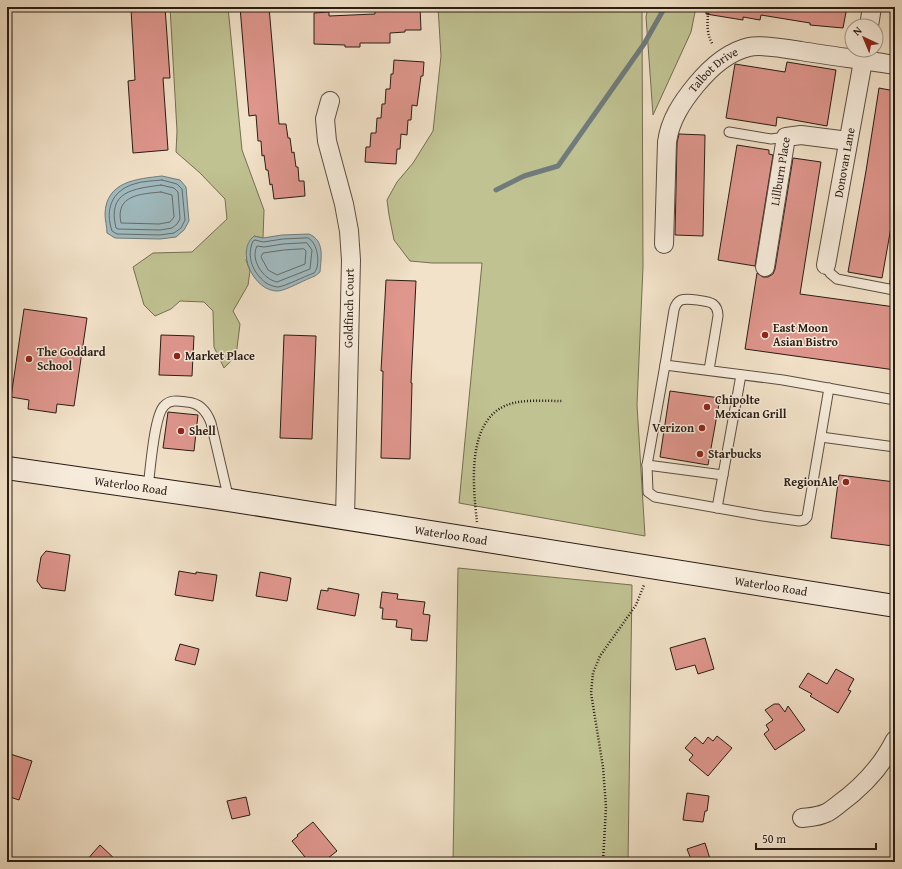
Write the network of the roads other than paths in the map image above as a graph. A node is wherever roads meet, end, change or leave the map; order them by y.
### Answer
1 (872, 7) edge
2 (870, 18) edge
3 (844, 53) edge
4 (863, 58) edge
5 (873, 58) edge
6 (895, 65) edge
7 (330, 101) dead end
8 (730, 132) dead end
9 (786, 137) junction
10 (848, 141) junction
11 (664, 244) dead end
12 (826, 265) joint
13 (765, 267) dead end
14 (895, 281) edge
15 (665, 364) junction
16 (709, 370) junction
17 (741, 375) junction
18 (829, 388) junction
19 (895, 400) edge
20 (821, 437) junction
21 (895, 447) edge
22 (647, 465) junction
23 (7, 468) edge
24 (723, 475) junction
25 (148, 488) junction
26 (229, 500) junction
27 (718, 508) junction
28 (345, 518) junction
29 (895, 606) edge
30 (895, 740) edge
31 (802, 818) dead end

1 - 2 street
3 - 11 street, Talbot Drive
4 - 10 street, Donovan Lane
5 - 6 street, Talbot Drive
7 - 28 street, Goldfinch Court
8 - 9 lane
9 - 10 street, Lillburn Place
9 - 13 street, Lillburn Place
10 - 12 street, Donovan Lane
12 - 14 lane
15 - 16 lane
15 - 16 lane
15 - 22 lane
16 - 17 lane
17 - 18 lane
17 - 24 lane
18 - 19 lane
18 - 20 lane
20 - 21 lane
20 - 27 lane
22 - 24 lane
22 - 27 lane
23 - 25 main road, Waterloo Road
24 - 27 lane
25 - 26 main road, Waterloo Road
25 - 26 lane
26 - 28 main road, Waterloo Road
28 - 29 main road, Waterloo Road
30 - 31 street

